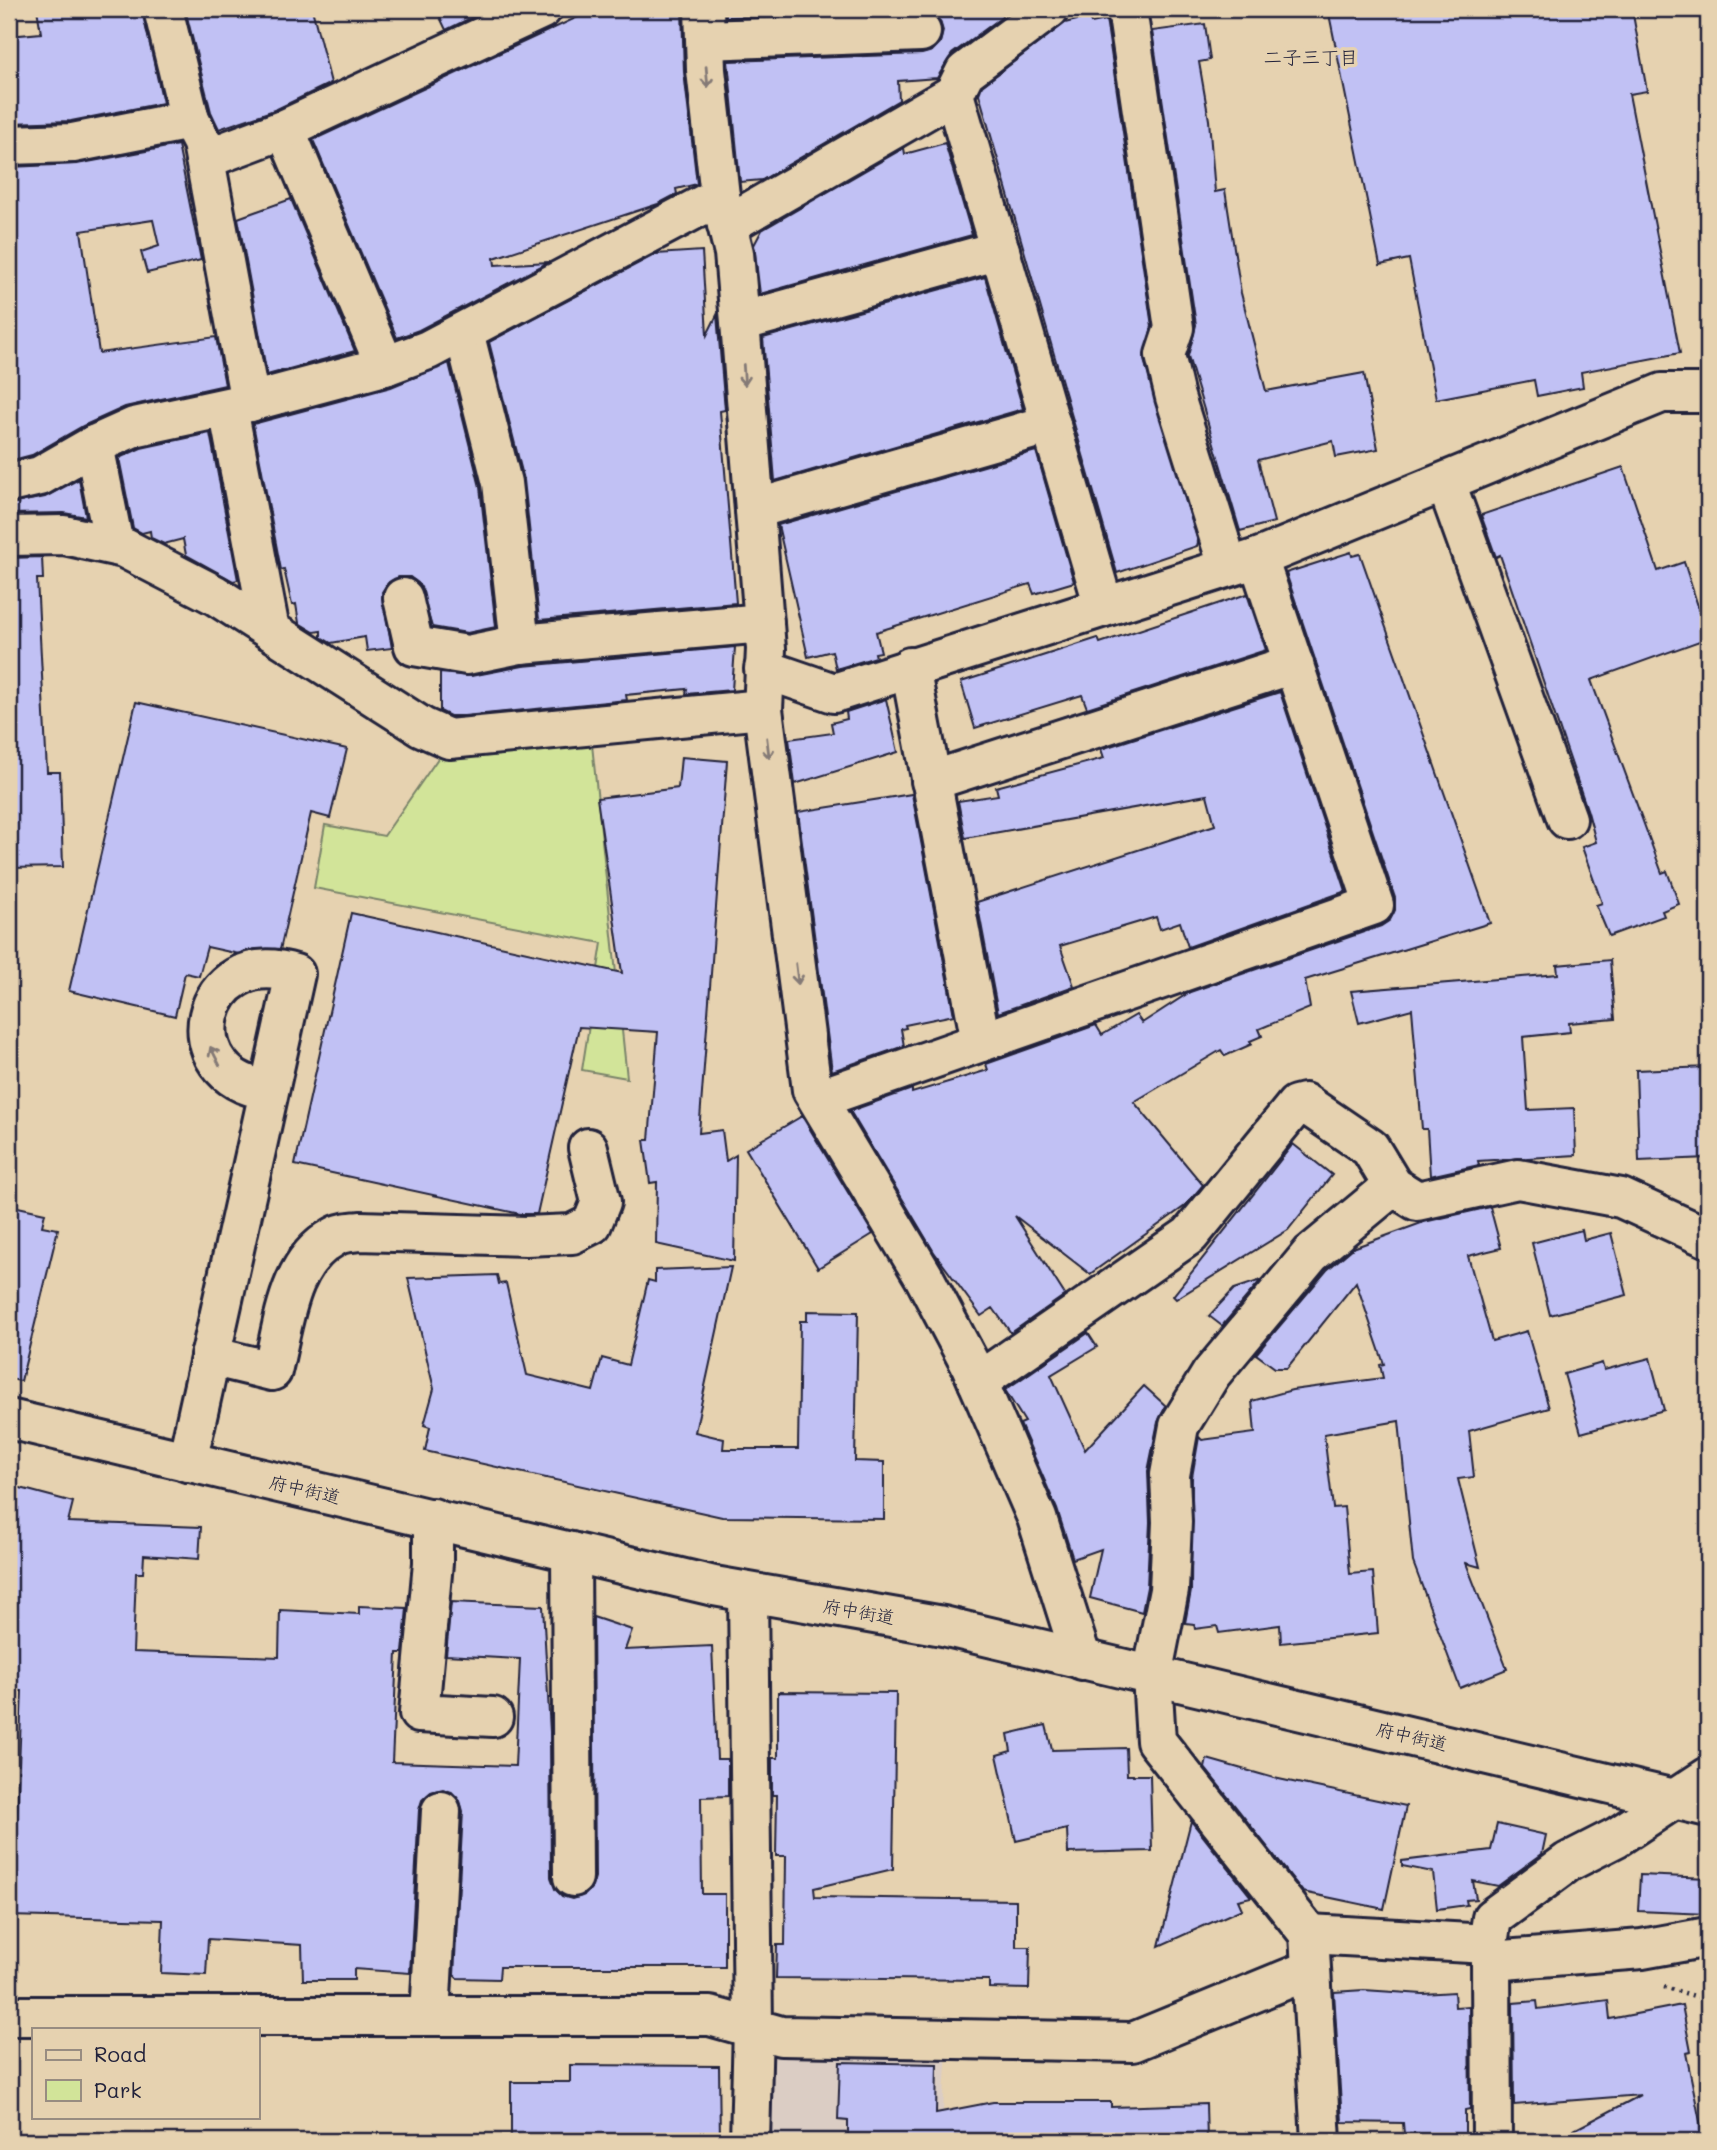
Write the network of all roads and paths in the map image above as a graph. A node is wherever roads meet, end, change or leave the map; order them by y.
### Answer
1 (163, 9) edge
2 (542, 9) edge
3 (1049, 9) edge
4 (1127, 9) edge
5 (705, 24) edge
6 (921, 32) dead end
7 (954, 93) junction
8 (190, 120) junction
9 (285, 129) junction
10 (9, 145) edge
11 (205, 159) junction
12 (724, 210) junction
13 (1000, 250) junction
14 (740, 322) junction
15 (464, 332) junction
16 (385, 366) junction
17 (1708, 393) edge
18 (239, 405) junction
19 (1051, 424) junction
20 (94, 445) junction
21 (9, 483) edge
22 (1446, 483) junction
23 (754, 509) junction
24 (9, 536) edge
25 (114, 545) junction
26 (1243, 562) junction
27 (403, 598) dead end
28 (1104, 607) junction
29 (764, 623) junction
30 (270, 630) junction
31 (520, 644) junction
32 (1294, 664) junction
33 (910, 667) junction
34 (764, 669) junction
35 (763, 709) junction
36 (931, 782) junction
37 (1567, 819) dead end
38 (981, 1042) junction
39 (269, 1090) dead end
40 (818, 1100) junction
41 (588, 1148) dead end
42 (1393, 1186) junction
43 (1708, 1238) edge
44 (209, 1356) junction
45 (978, 1382) junction
46 (9, 1419) edge
47 (187, 1462) junction
48 (433, 1518) junction
49 (571, 1552) junction
50 (748, 1593) junction
51 (1082, 1660) junction
52 (1152, 1676) junction
53 (493, 1717) dead end
54 (1708, 1777) edge
55 (1670, 1799) junction
56 (1708, 1807) edge
57 (442, 1811) dead end
58 (573, 1877) dead end
59 (1708, 1937) edge
60 (1309, 1952) junction
61 (1490, 1953) junction
62 (9, 2016) edge
63 (430, 2017) junction
64 (754, 2026) junction
65 (750, 2141) edge
66 (1321, 2141) edge
67 (1492, 2141) edge

1 - 8 main road
2 - 9 main road
3 - 7 main road
4 - 26 main road
5 - 6 main road
5 -> 12 main road
7 - 12 main road
7 - 13 main road
8 - 10 main road
8 - 11 main road
9 - 11 main road
9 - 16 main road
11 - 18 main road
12 - 14 main road
12 - 15 main road
13 - 14 main road
13 - 19 main road
14 -> 23 main road
15 - 16 main road
15 - 31 main road
16 - 18 main road
17 - 22 main road
18 - 20 main road
18 - 30 main road
19 - 23 main road
19 - 28 main road
20 - 21 main road
20 - 25 main road
22 - 26 main road
22 - 37 main road
23 - 29 main road
24 - 25 main road
25 - 30 main road
26 - 28 main road
26 - 32 main road
27 - 31 main road
28 - 33 main road
29 - 31 main road
29 - 34 main road
30 - 35 main road
32 - 36 main road
32 - 38 main road
33 - 34 main road
33 - 36 main road
34 - 35 main road
35 -> 40 main road
36 - 38 main road
38 - 40 main road
39 - 44 main road
40 - 45 main road
41 - 44 main road
42 - 43 main road
42 - 45 main road
42 - 52 main road
44 - 47 main road
45 - 51 main road
46 - 47 main road, 府中街道
47 - 48 main road, 府中街道
48 - 49 main road, 府中街道
48 - 53 main road
49 - 50 main road, 府中街道
49 - 58 main road
50 - 51 main road, 府中街道
50 - 64 main road
51 - 52 main road, 府中街道
52 - 55 main road, 府中街道
52 - 60 main road
54 - 55 main road
55 - 56 main road, 府中街道
55 - 61 main road
57 - 63 main road
59 - 61 main road
60 - 61 main road
60 - 64 main road
60 - 66 main road
61 - 67 main road
62 - 63 main road
63 - 64 main road
64 - 65 main road

